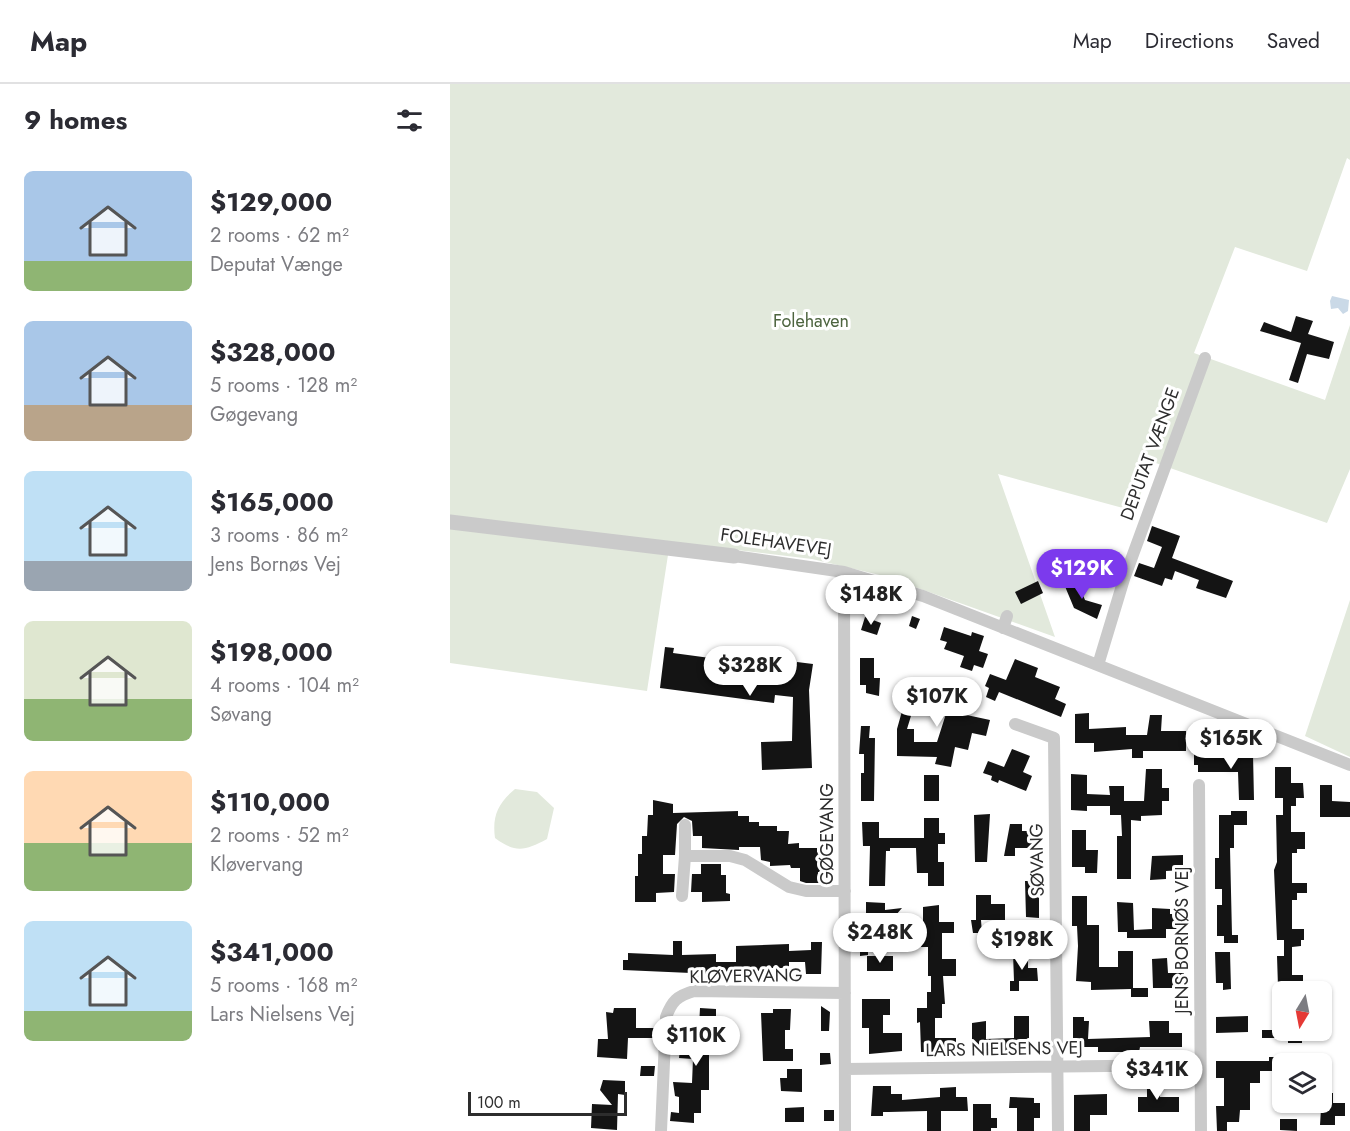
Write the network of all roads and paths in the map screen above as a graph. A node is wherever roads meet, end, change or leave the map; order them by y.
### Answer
1 (1205, 358) dead end
2 (450, 522) edge
3 (734, 555) joint
4 (844, 572) junction
5 (1098, 665) junction
6 (1015, 724) dead end
7 (1350, 765) edge
8 (1199, 785) dead end
9 (685, 825) dead end
10 (685, 856) junction
11 (845, 891) junction
12 (682, 896) dead end
13 (845, 993) junction
14 (1200, 1065) junction
15 (1056, 1066) junction
16 (845, 1069) junction
17 (661, 1131) edge
18 (845, 1131) edge
19 (1058, 1131) edge
20 (1201, 1131) edge

1 - 5 street, DEPUTAT VÆNGE
2 - 3 street, FOLEHAVEVEJ
3 - 4 street, FOLEHAVEVEJ
4 - 5 street, FOLEHAVEVEJ
4 - 11 street, GØGEVANG
5 - 7 street, FOLEHAVEVEJ
6 - 15 street, SØVANG
8 - 14 street, JENS BORNØS VEJ
9 - 10 street
10 - 11 street
10 - 12 street
11 - 13 street, GØGEVANG
13 - 16 street, GØGEVANG
13 - 17 street, KLØVERVANG
14 - 15 street, LARS NIELSENS VEJ
14 - 20 street, JENS BORNØS VEJ
15 - 16 street, LARS NIELSENS VEJ
15 - 19 street, SØVANG
16 - 18 street, GØGEVANG

